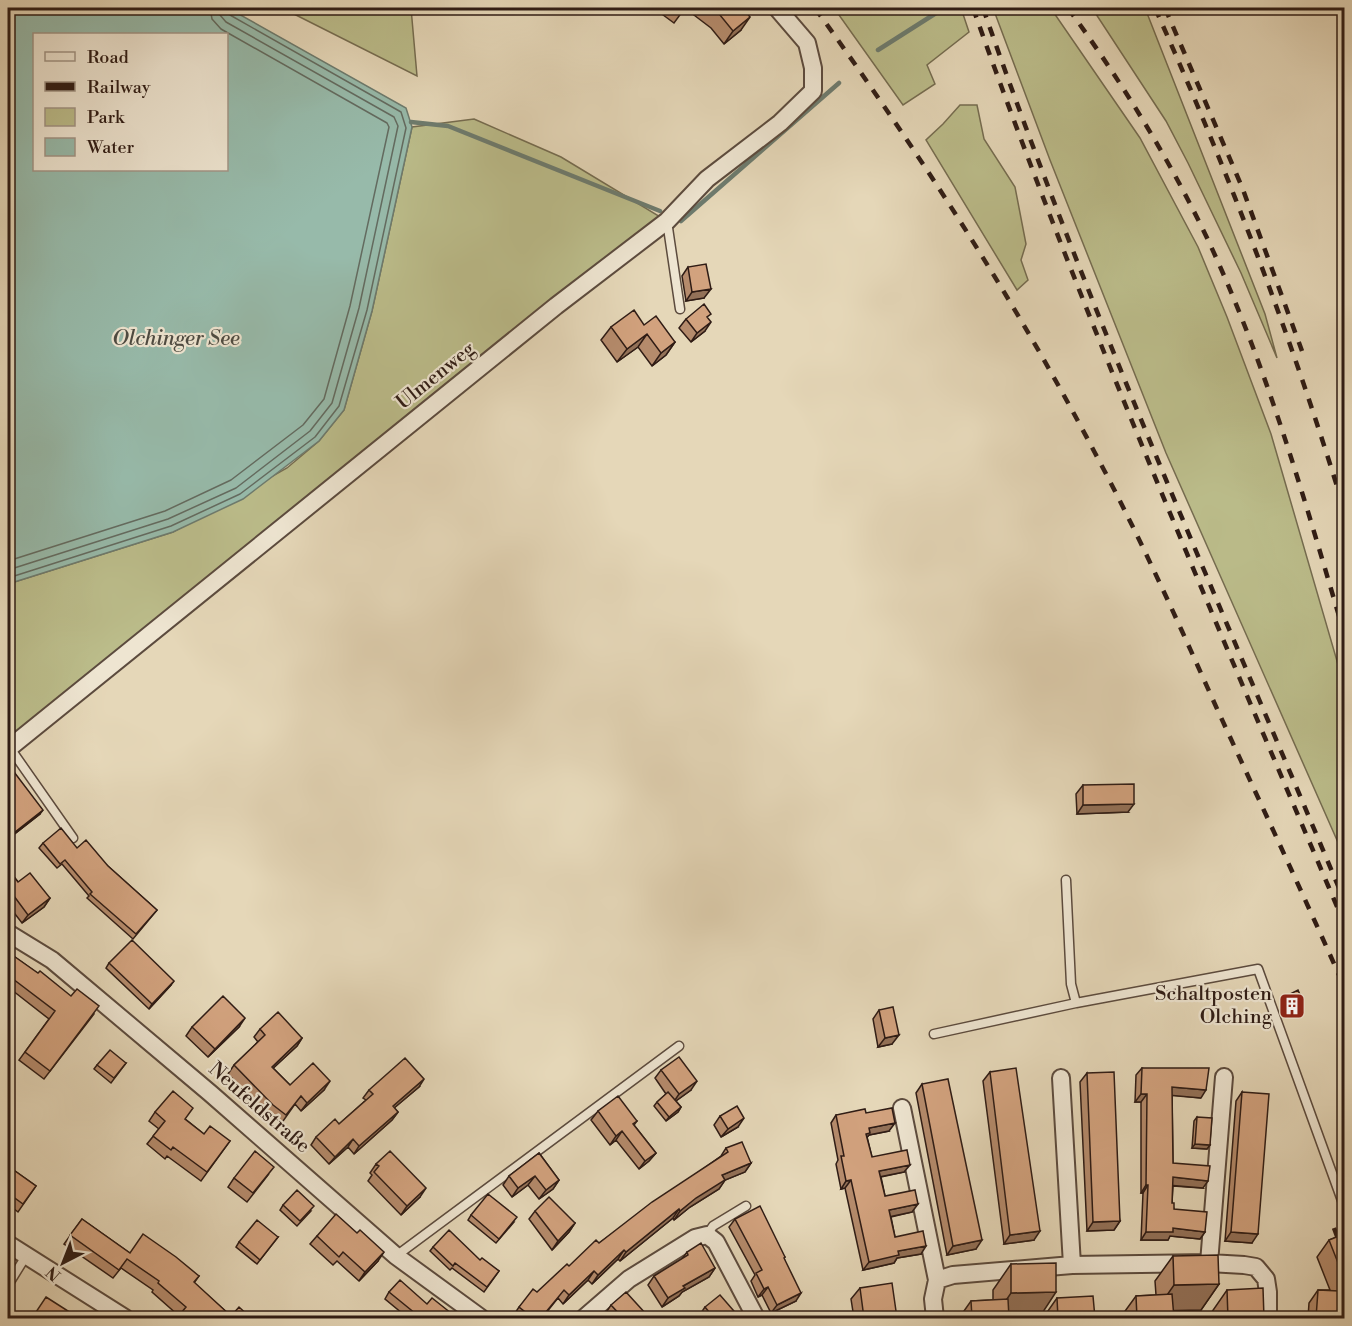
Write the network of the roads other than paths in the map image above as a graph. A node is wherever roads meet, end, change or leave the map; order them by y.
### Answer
1 (777, 8) edge
2 (667, 221) junction
3 (680, 309) dead end
4 (9, 748) edge
5 (73, 838) dead end
6 (1066, 880) dead end
7 (8, 933) edge
8 (1076, 1003) junction
9 (934, 1034) dead end
10 (679, 1046) dead end
11 (1224, 1077) dead end
12 (1061, 1078) dead end
13 (902, 1108) dead end
14 (746, 1206) dead end
15 (1344, 1206) edge
16 (707, 1235) junction
17 (8, 1244) edge
18 (26, 1256) junction
19 (396, 1256) junction
20 (1209, 1263) junction
21 (1072, 1265) junction
22 (937, 1280) junction
23 (8, 1285) edge
24 (125, 1318) edge
25 (480, 1318) edge
26 (584, 1318) edge
27 (756, 1318) edge
28 (935, 1318) edge
29 (1268, 1318) edge

1 - 2 street, Ulmenweg
2 - 3 lane
2 - 4 street, Ulmenweg
4 - 5 lane
6 - 8 lane
7 - 19 street, Neufeldstraße
8 - 9 lane
8 - 15 lane
10 - 19 lane
11 - 20 street
12 - 21 street
13 - 22 street
14 - 16 lane
16 - 26 street
16 - 27 street
17 - 18 street
18 - 23 lane
18 - 24 street
19 - 25 street, Neufeldstraße
20 - 21 street
20 - 29 street
21 - 22 street
22 - 28 street

